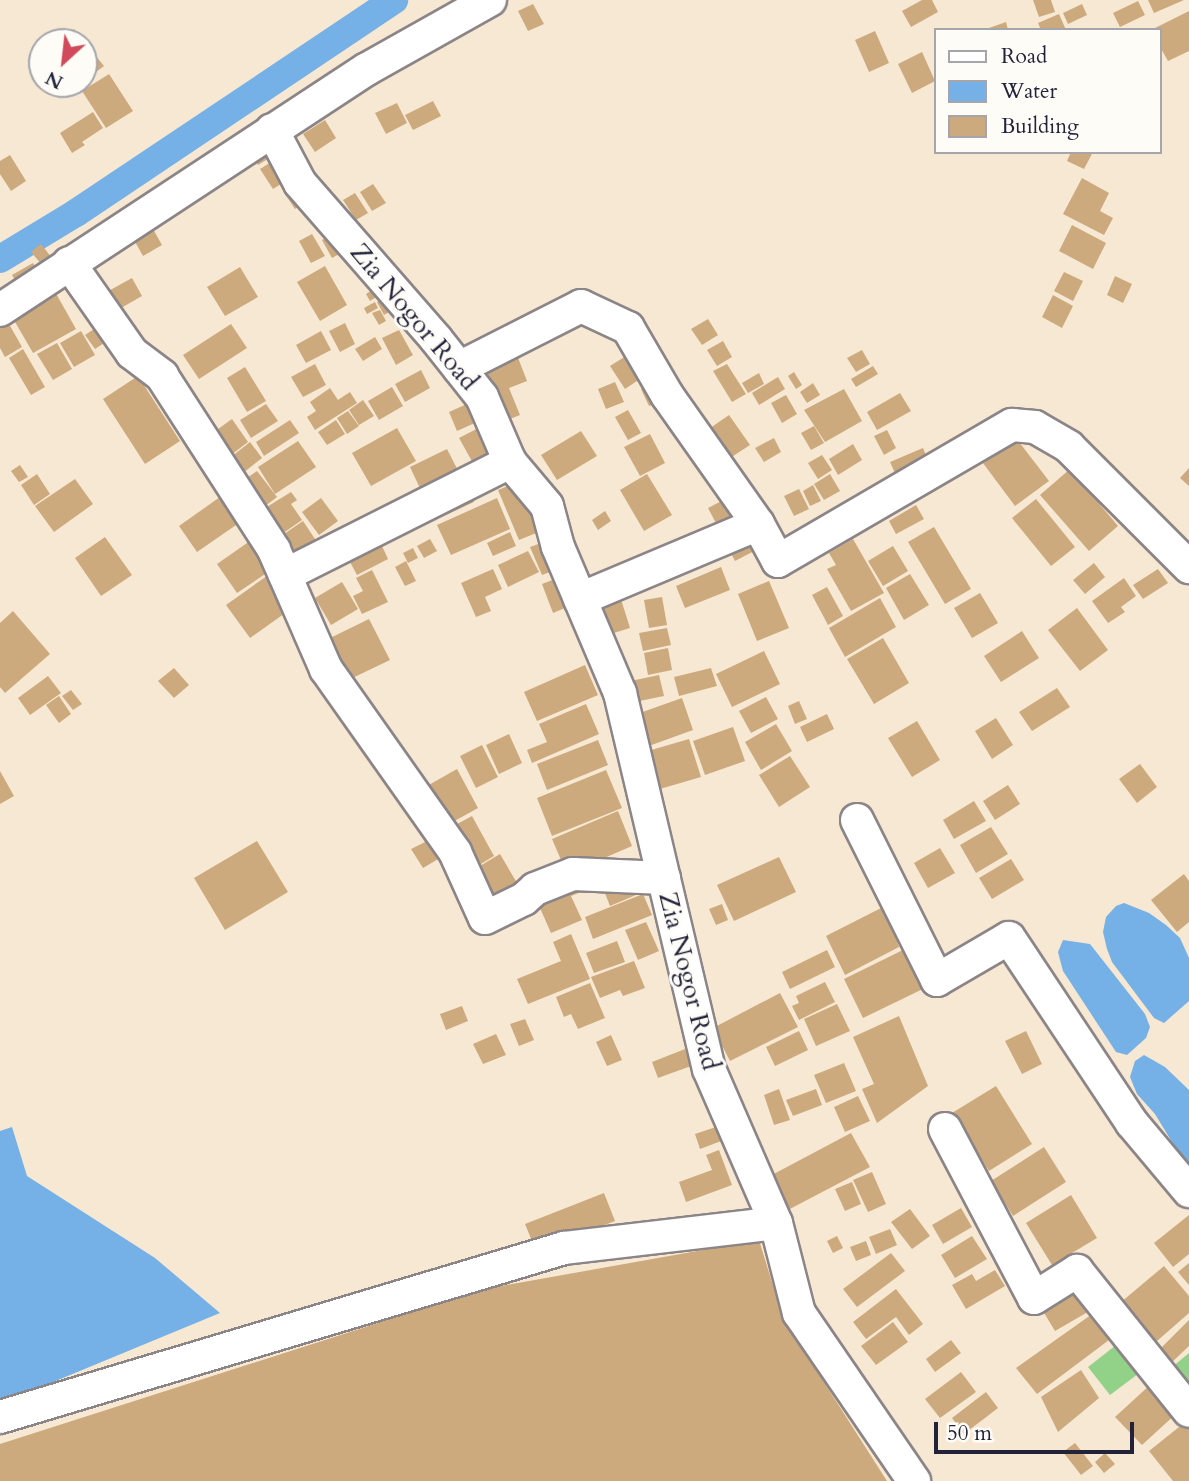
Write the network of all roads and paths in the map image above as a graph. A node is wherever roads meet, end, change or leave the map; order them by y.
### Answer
1 (490, 0) edge
2 (272, 130) junction
3 (69, 263) junction
4 (0, 310) edge
5 (459, 368) junction
6 (510, 462) junction
7 (758, 524) junction
8 (1189, 567) edge
9 (285, 575) junction
10 (580, 599) junction
11 (857, 820) dead end
12 (664, 878) junction
13 (945, 1129) dead end
14 (1189, 1191) edge
15 (776, 1223) junction
16 (1189, 1411) edge
17 (0, 1417) edge
18 (914, 1481) edge

1 - 2 street
2 - 3 street
2 - 5 street, Zia Nogor Road
3 - 4 street
3 - 9 street
5 - 6 street, Zia Nogor Road
5 - 7 street
6 - 9 street
6 - 10 street, Zia Nogor Road
7 - 8 street
7 - 10 street
9 - 12 street
10 - 12 street, Zia Nogor Road
11 - 14 street
12 - 15 street, Zia Nogor Road
13 - 16 street
15 - 17 street
15 - 18 street, Zia Nogor Road

